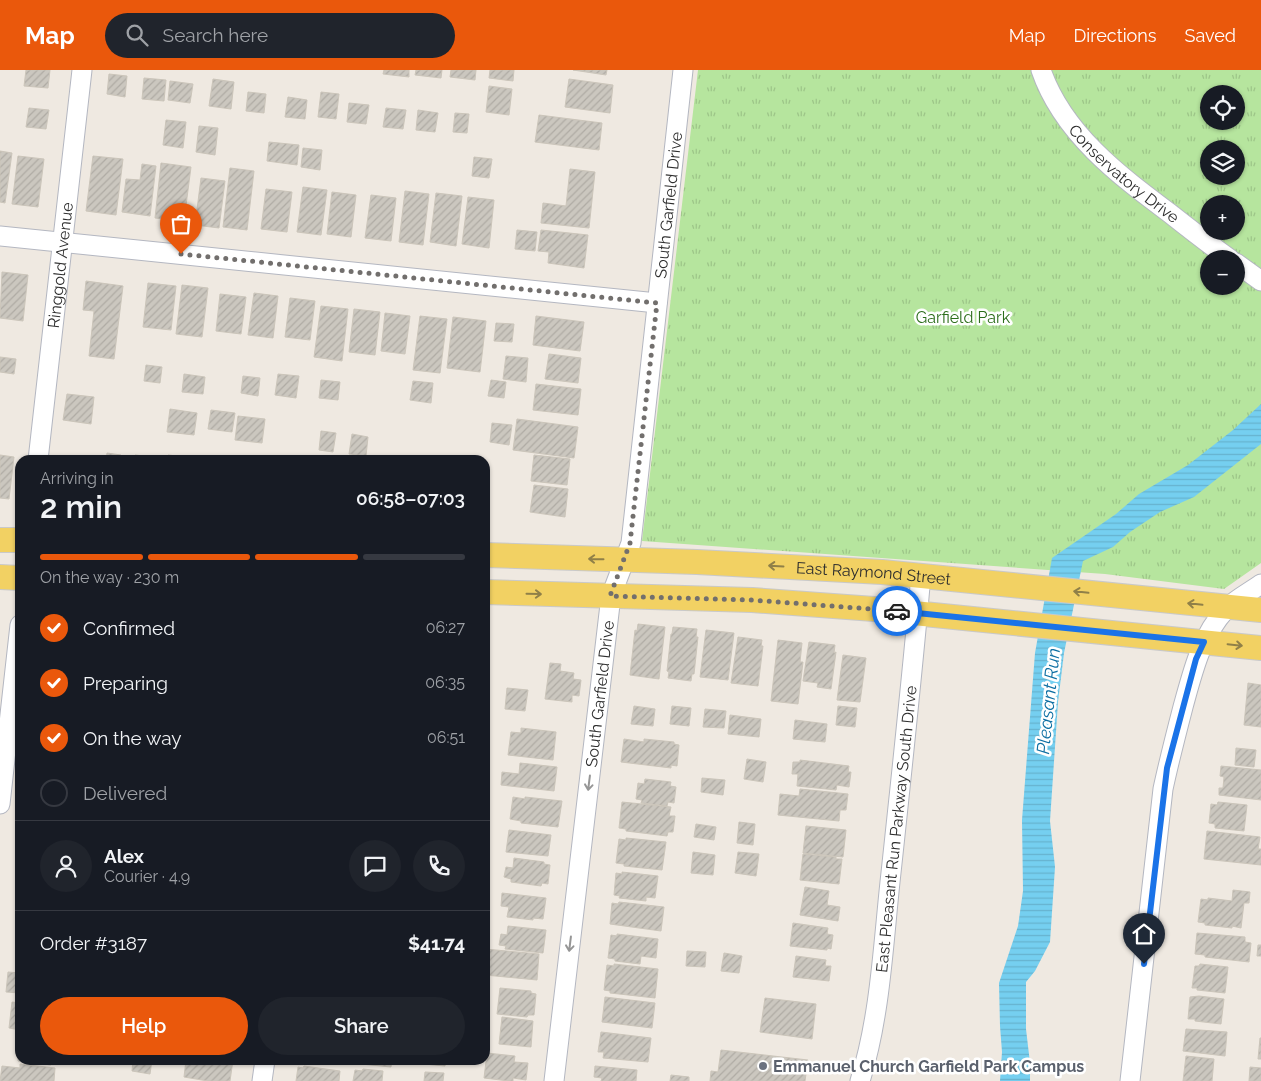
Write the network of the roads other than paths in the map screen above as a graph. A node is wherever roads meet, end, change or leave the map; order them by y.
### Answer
1 (82, 70) edge
2 (683, 70) edge
3 (1041, 70) edge
4 (0, 236) edge
5 (62, 242) junction
6 (1218, 250) edge
7 (1245, 269) edge
8 (1261, 281) edge
9 (657, 303) junction
10 (39, 455) edge
11 (0, 540) edge
12 (15, 540) edge
13 (490, 555) edge
14 (624, 559) junction
15 (921, 575) junction
16 (0, 577) edge
17 (15, 578) edge
18 (1261, 584) edge
19 (490, 592) edge
20 (610, 596) junction
21 (1228, 607) junction
22 (1261, 610) edge
23 (918, 613) junction
24 (1204, 642) junction
25 (1261, 648) edge
26 (15, 670) edge
27 (0, 804) edge
28 (264, 1065) edge
29 (262, 1081) edge
30 (554, 1081) edge
31 (860, 1081) edge
32 (1130, 1081) edge

1 - 5 street, Ringgold Avenue
2 - 9 street, South Garfield Drive
3 - 6 street, Conservatory Drive
4 - 5 street
5 - 9 street
5 - 10 street, Ringgold Avenue
7 - 8 street
9 - 14 street, South Garfield Drive
11 - 12 main road
14 -> 13 main road, East Raymond Street
15 -> 14 main road, East Raymond Street
14 - 20 street, South Garfield Drive
21 -> 15 main road, East Raymond Street
15 - 23 street, East Pleasant Run Parkway South Drive
16 - 17 main road
18 - 21 street
19 -> 20 main road
20 - 23 main road
20 -> 30 street, South Garfield Drive
21 - 22 main road, East Raymond Street
21 - 24 street
23 - 24 main road
23 - 31 street, East Pleasant Run Parkway South Drive
24 -> 25 main road
24 - 32 street
26 - 27 street
28 - 29 street

